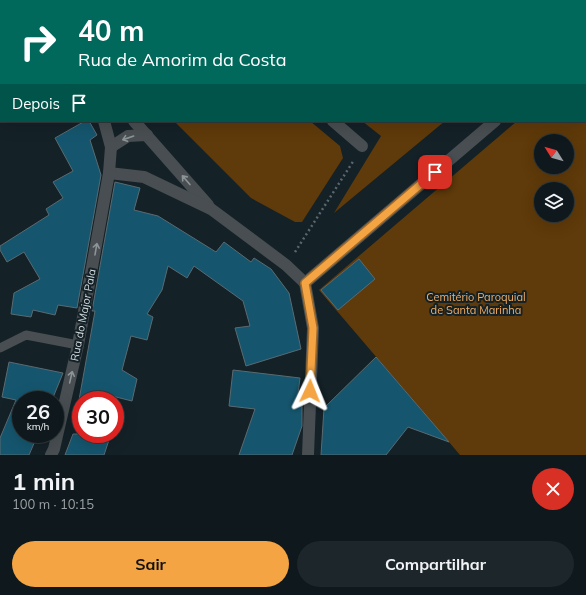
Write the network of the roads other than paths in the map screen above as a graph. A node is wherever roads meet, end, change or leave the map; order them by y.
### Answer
1 (104, 122) edge
2 (135, 122) edge
3 (334, 122) edge
4 (494, 122) edge
5 (147, 135) junction
6 (362, 146) road end
7 (111, 147) junction
8 (109, 173) junction
9 (211, 209) junction
10 (305, 283) junction
11 (78, 345) junction
12 (0, 348) edge
13 (51, 455) edge
14 (308, 455) edge

1 - 7 street, Rua do Major Pala
2 - 5 street
3 - 6 street
4 - 10 street
5 -> 7 street
9 -> 5 street
7 - 8 street, Rua do Major Pala
8 - 9 street
11 -> 8 street, Rua do Major Pala
9 - 10 street
10 - 14 street
11 - 12 lane
13 -> 11 street, Rua do Major Pala

